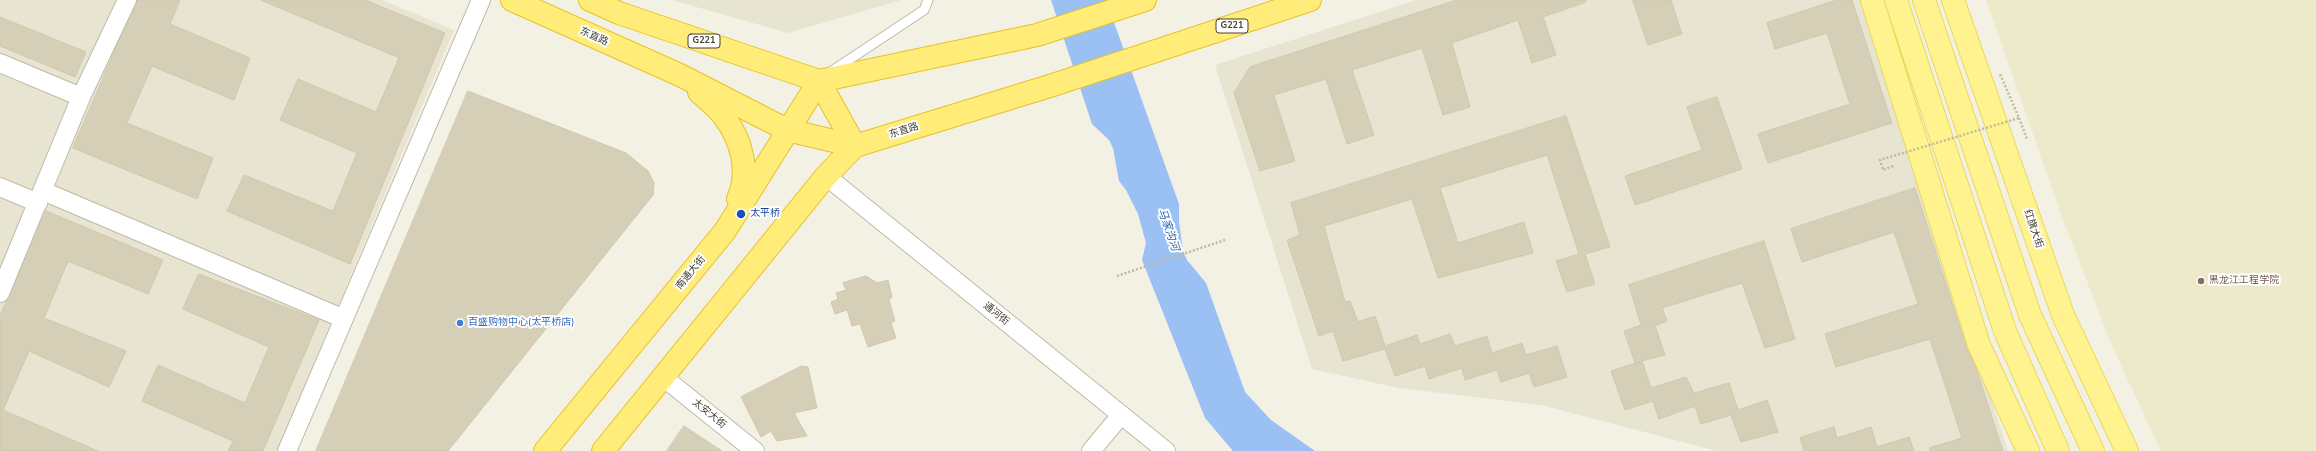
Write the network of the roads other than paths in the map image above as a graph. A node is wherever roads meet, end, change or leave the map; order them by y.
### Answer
1 (127, 0) edge
2 (481, 0) edge
3 (512, 0) edge
4 (590, 0) edge
5 (928, 0) edge
6 (1310, 0) edge
7 (1872, 0) edge
8 (1896, 0) edge
9 (1924, 0) edge
10 (1953, 0) edge
11 (1142, 1) edge
12 (0, 62) edge
13 (680, 75) junction
14 (819, 81) junction
15 (81, 97) junction
16 (787, 130) junction
17 (855, 146) junction
18 (826, 176) junction
19 (0, 187) edge
20 (40, 197) junction
21 (725, 231) junction
22 (6, 261) edge
23 (0, 293) edge
24 (342, 318) junction
25 (663, 377) junction
26 (1121, 415) junction
27 (287, 451) edge
28 (545, 451) edge
29 (603, 451) edge
30 (755, 451) edge
31 (1091, 451) edge
32 (1166, 451) edge
33 (2028, 451) edge
34 (2058, 451) edge
35 (2092, 451) edge
36 (2127, 451) edge

1 - 15 street
2 - 24 street
3 - 13 highway, 东直路
4 - 14 highway, G221
5 - 14 lane
6 - 17 highway, 东直路 / G221
7 - 33 main road
8 - 34 main road
9 - 35 main road
10 - 36 main road, 红旗大街
11 - 14 highway
12 - 15 street
13 - 16 highway, 东直路
13 - 21 highway
14 - 16 highway, 南通大街
14 - 17 highway
15 - 20 street
16 - 17 highway, 东直路
16 - 21 highway, 南通大街
17 - 18 highway
18 - 25 highway
18 - 26 street, 通河街
19 - 20 street
20 - 22 street
20 - 24 street
21 - 28 highway, 南通大街
22 - 23 street
24 - 27 street
25 - 29 highway
25 - 30 street, 太安大街
26 - 31 street
26 - 32 street, 通河街

